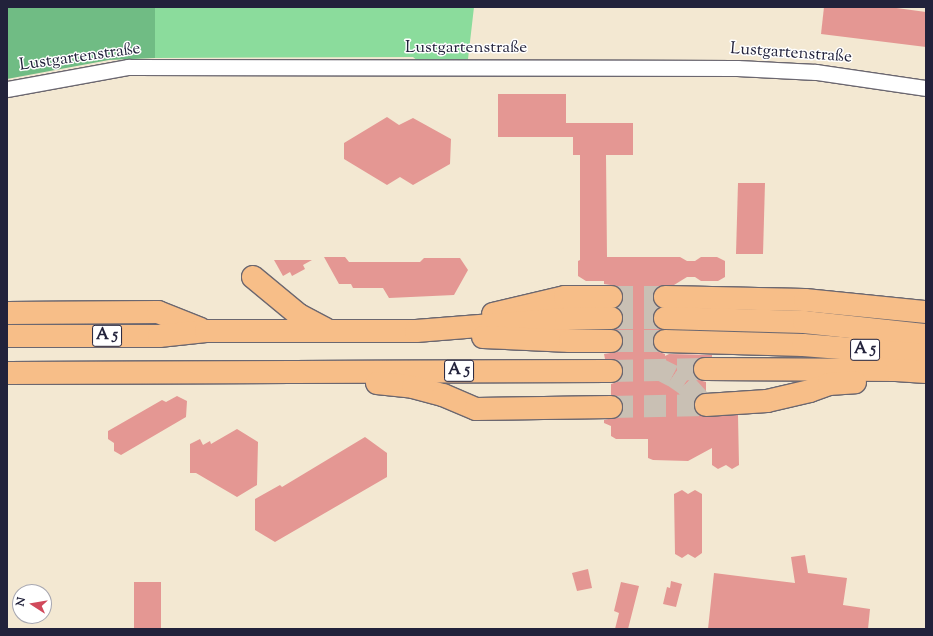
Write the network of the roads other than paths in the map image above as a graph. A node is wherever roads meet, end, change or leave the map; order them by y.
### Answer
1 (926, 88) edge
2 (7, 89) edge
3 (253, 277) dead end
4 (611, 297) tunnel mouth
5 (7, 312) edge
6 (926, 312) edge
7 (611, 318) tunnel mouth
8 (206, 331) junction
9 (328, 331) junction
10 (416, 331) junction
11 (926, 334) edge
12 (7, 336) edge
13 (611, 341) tunnel mouth
14 (665, 341) tunnel mouth
15 (926, 354) edge
16 (611, 370) tunnel mouth
17 (705, 370) tunnel mouth
18 (896, 370) junction
19 (307, 371) junction
20 (926, 372) edge
21 (7, 373) edge
22 (706, 405) tunnel mouth
23 (611, 407) tunnel mouth

1 - 2 street, Lustgartenstraße
3 - 9 highway
4 - 10 highway, A 5
5 - 8 highway
6 - 11 highway, A 5
7 - 10 highway, A 5
8 - 9 highway, A 5
8 - 12 highway, A 5
9 - 10 highway, A 5
10 - 13 highway, A 5
14 - 15 highway, A 5
16 - 19 highway, A 5
17 - 18 highway, A 5
18 - 20 highway, A 5
18 - 22 highway
19 - 21 highway, A 5
19 - 23 highway

